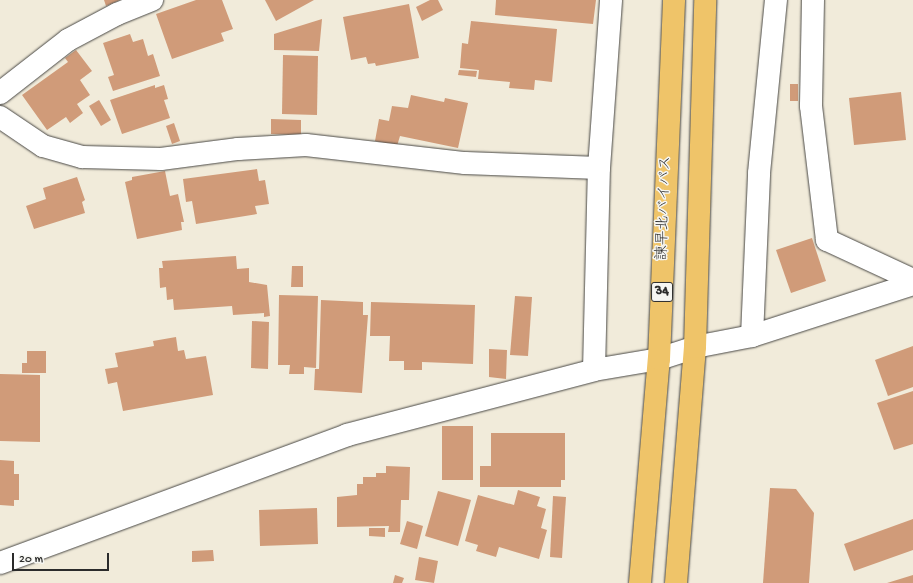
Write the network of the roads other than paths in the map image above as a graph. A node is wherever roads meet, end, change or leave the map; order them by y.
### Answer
1 (152, 0) edge
2 (611, 0) edge
3 (674, 0) edge
4 (705, 0) edge
5 (776, 0) edge
6 (813, 0) edge
7 (0, 93) edge
8 (0, 117) edge
9 (599, 168) junction
10 (913, 280) edge
11 (913, 284) edge
12 (752, 336) junction
13 (695, 347) junction
14 (659, 358) junction
15 (594, 370) junction
16 (0, 563) edge
17 (640, 583) edge
18 (676, 583) edge

1 - 7 street
2 - 9 street
3 - 14 highway, 諫早北バイパス / 34
4 - 13 highway
5 - 12 street
6 - 10 street
8 - 9 street
9 - 15 street
11 - 12 street
12 - 13 street
13 - 14 street
13 - 18 highway
14 - 15 street
14 - 17 highway, 諫早北バイパス / 34
15 - 16 street

